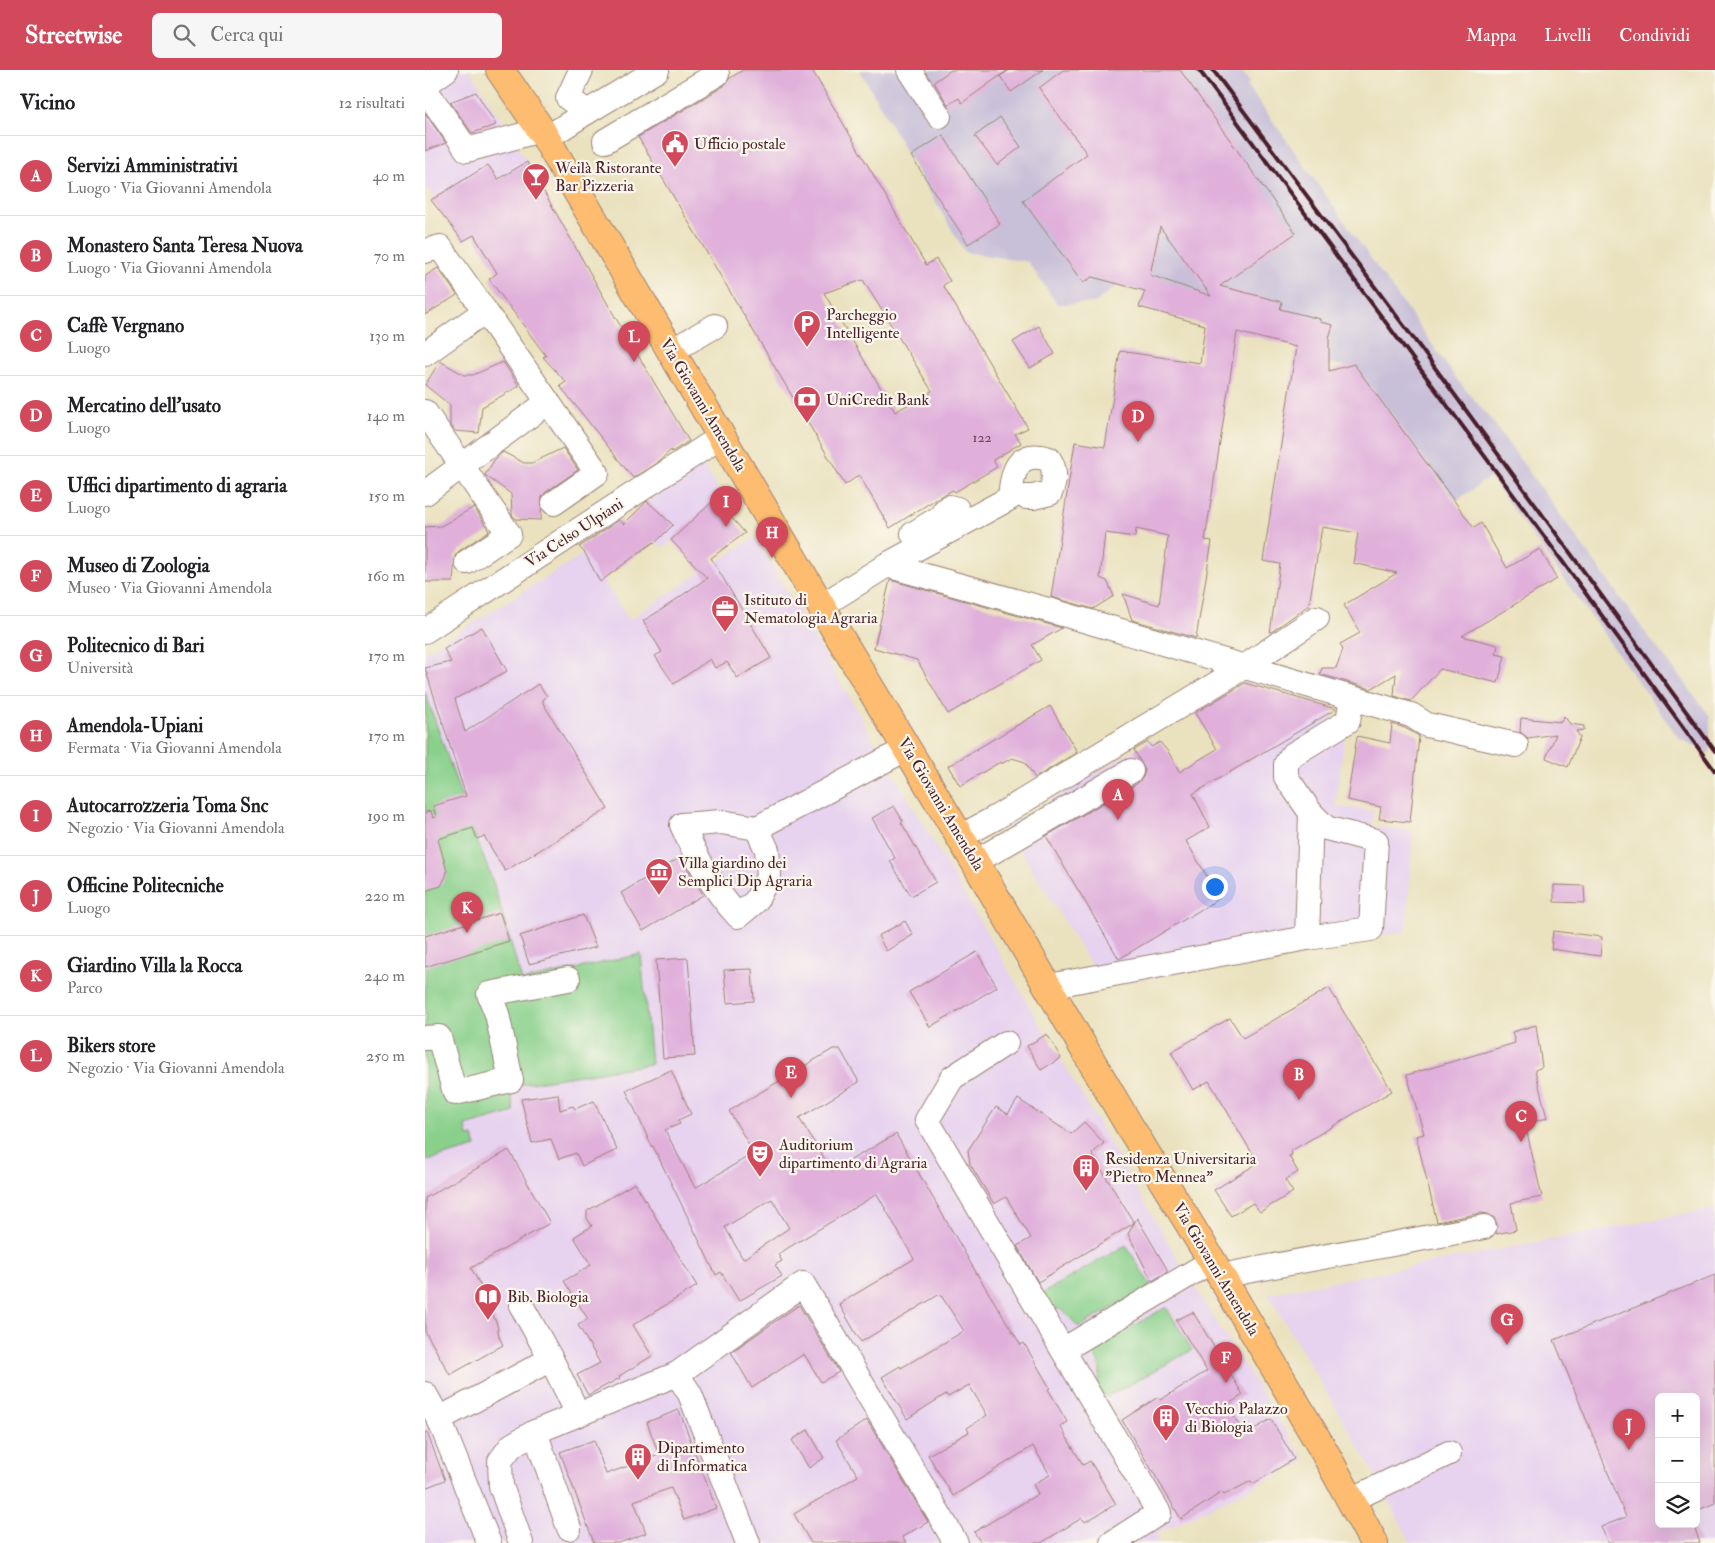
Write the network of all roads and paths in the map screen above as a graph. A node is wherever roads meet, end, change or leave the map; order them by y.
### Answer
1 (446, 70) edge
2 (500, 70) edge
3 (581, 70) edge
4 (657, 70) edge
5 (909, 70) edge
6 (706, 72) edge
7 (425, 85) edge
8 (425, 89) edge
9 (939, 116) dead end
10 (596, 127) junction
11 (543, 135) junction
12 (425, 251) edge
13 (485, 311) junction
14 (715, 326) dead end
15 (671, 351) junction
16 (425, 354) edge
17 (548, 402) junction
18 (425, 412) edge
19 (722, 436) junction
20 (461, 466) junction
21 (425, 493) edge
22 (1026, 496) dead end
23 (554, 503) dead end
24 (956, 527) junction
25 (467, 562) dead end
26 (889, 564) junction
27 (858, 567) dead end
28 (821, 606) junction
29 (1317, 618) dead end
30 (425, 631) edge
31 (1245, 667) junction
32 (1351, 698) junction
33 (1516, 745) dead end
34 (908, 748) junction
35 (1131, 770) dead end
36 (1311, 813) junction
37 (757, 828) dead end
38 (960, 837) junction
39 (975, 862) junction
40 (1307, 938) junction
41 (568, 980) dead end
42 (1049, 986) junction
43 (425, 1038) edge
44 (1006, 1043) dead end
45 (1484, 1227) dead end
46 (1216, 1268) junction
47 (521, 1305) dead end
48 (1063, 1350) junction
49 (551, 1359) junction
50 (677, 1374) junction
51 (425, 1394) edge
52 (578, 1414) junction
53 (439, 1419) junction
54 (535, 1432) junction
55 (1449, 1453) dead end
56 (1351, 1500) junction
57 (569, 1528) dead end
58 (1136, 1537) edge
59 (489, 1543) edge
60 (521, 1543) edge
61 (748, 1543) edge
62 (956, 1543) edge
63 (1112, 1543) edge
64 (1374, 1543) edge

1 - 7 street
2 - 11 main road, Via Giovanni Amendola
3 - 10 street
4 - 10 street
5 - 9 street
6 - 10 street
8 - 11 street
10 - 11 street
11 - 15 main road, Via Giovanni Amendola
12 - 13 street
13 - 16 street
13 - 17 street
14 - 15 street
15 - 19 main road, Via Giovanni Amendola
17 - 20 street
17 - 23 street
18 - 20 street
19 - 28 main road, Via Giovanni Amendola
19 - 30 street, Via Celso Ulpiani
20 - 21 street
20 - 25 street
22 - 24 street
24 - 26 street
24 - 27 street
26 - 28 street
26 - 31 street
28 - 34 main road, Via Giovanni Amendola
29 - 31 street
31 - 32 street
31 - 38 street
32 - 33 street
32 - 36 street
34 - 37 street
34 - 38 main road, Via Giovanni Amendola
35 - 39 street
36 - 40 street
36 - 40 street
38 - 39 main road, Via Giovanni Amendola
39 - 42 main road, Via Giovanni Amendola
40 - 42 street
41 - 43 street
42 - 46 main road, Via Giovanni Amendola
44 - 48 street
45 - 46 street
46 - 48 street
46 - 56 main road, Via Giovanni Amendola
47 - 49 street
48 - 58 street
49 - 52 street
49 - 53 street
50 - 52 street
50 - 61 street
50 - 62 street
51 - 53 street
52 - 54 street
53 - 59 street
54 - 57 street
54 - 60 street
55 - 56 street
56 - 64 main road, Via Giovanni Amendola
58 - 63 street

